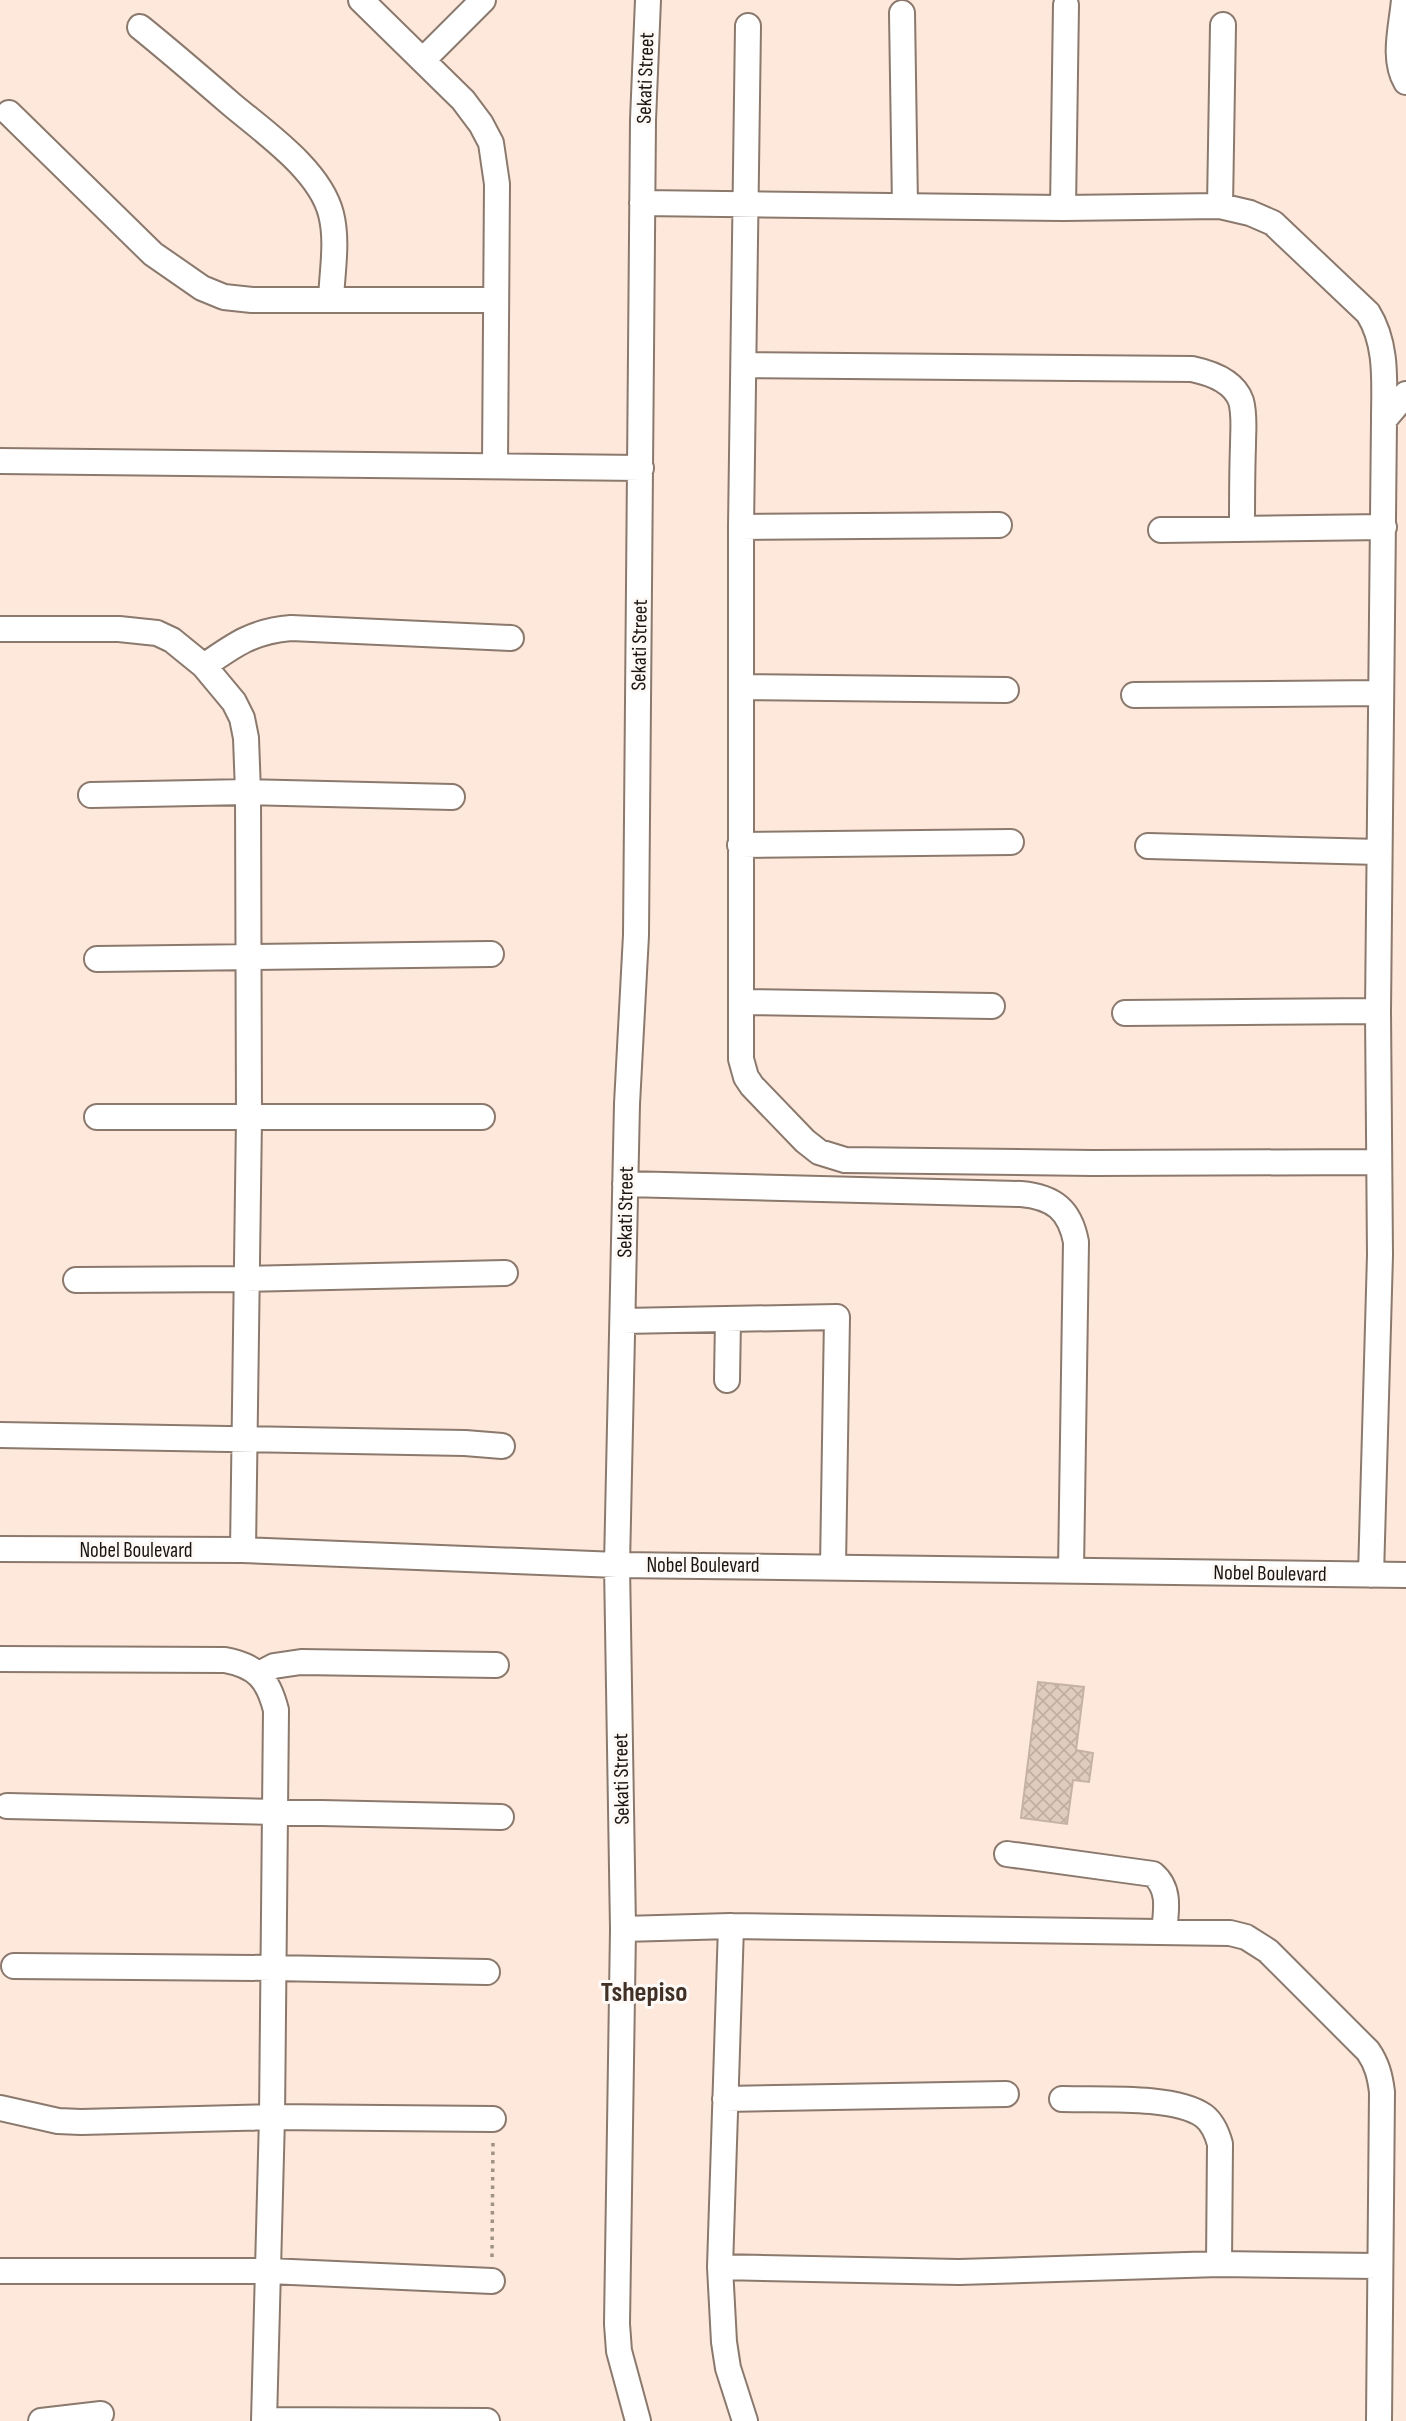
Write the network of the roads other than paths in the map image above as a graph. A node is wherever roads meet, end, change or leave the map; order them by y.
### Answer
1 (361, 0) edge
2 (483, 0) edge
3 (648, 0) edge
4 (1404, 0) edge
5 (1066, 5) dead end
6 (902, 13) dead end
7 (1223, 25) dead end
8 (748, 26) dead end
9 (141, 27) dead end
10 (423, 60) junction
11 (1406, 82) edge
12 (9, 113) dead end
13 (642, 203) junction
14 (744, 205) junction
15 (905, 206) junction
16 (1220, 206) junction
17 (1063, 208) junction
18 (331, 300) junction
19 (496, 300) junction
20 (744, 365) junction
21 (1406, 394) edge
22 (1384, 420) junction
23 (0, 461) edge
24 (495, 465) junction
25 (640, 468) junction
26 (999, 525) dead end
27 (741, 527) junction
28 (1384, 527) junction
29 (1242, 528) junction
30 (1161, 530) dead end
31 (0, 629) edge
32 (511, 638) dead end
33 (204, 666) junction
34 (742, 687) junction
35 (1006, 690) dead end
36 (1381, 692) junction
37 (1134, 695) dead end
38 (248, 792) junction
39 (92, 795) dead end
40 (452, 797) dead end
41 (1011, 842) dead end
42 (740, 845) junction
43 (1148, 846) dead end
44 (1380, 852) junction
45 (491, 954) dead end
46 (97, 959) dead end
47 (247, 959) junction
48 (741, 1002) junction
49 (992, 1006) dead end
50 (1378, 1011) junction
51 (1125, 1013) dead end
52 (97, 1117) dead end
53 (482, 1117) dead end
54 (249, 1118) junction
55 (1379, 1162) junction
56 (625, 1184) junction
57 (505, 1273) dead end
58 (76, 1279) dead end
59 (247, 1279) junction
60 (728, 1319) junction
61 (623, 1321) junction
62 (727, 1380) dead end
63 (0, 1435) edge
64 (243, 1439) junction
65 (502, 1446) dead end
66 (0, 1549) edge
67 (243, 1550) junction
68 (617, 1565) junction
69 (833, 1566) junction
70 (1071, 1570) junction
71 (1371, 1575) junction
72 (1406, 1575) edge
73 (0, 1659) edge
74 (496, 1665) dead end
75 (259, 1674) junction
76 (7, 1807) dead end
77 (274, 1814) junction
78 (500, 1818) dead end
79 (1007, 1854) dead end
80 (731, 1926) junction
81 (623, 1929) junction
82 (1164, 1932) junction
83 (14, 1966) dead end
84 (272, 1968) junction
85 (487, 1972) dead end
86 (1006, 2094) dead end
87 (725, 2099) junction
88 (1062, 2099) dead end
89 (0, 2108) edge
90 (272, 2118) junction
91 (493, 2119) road end
92 (1219, 2264) junction
93 (1378, 2266) junction
94 (720, 2267) junction
95 (0, 2270) edge
96 (269, 2271) junction
97 (492, 2281) road end
98 (101, 2414) dead end
99 (264, 2420) edge
100 (41, 2421) edge
101 (487, 2421) edge
102 (638, 2421) edge
103 (745, 2421) edge
104 (1378, 2421) edge

1 - 10 street
2 - 10 street
3 - 13 street, Sekati Street
4 - 11 street
5 - 17 street
6 - 15 street
7 - 16 street
8 - 14 street
9 - 18 street
10 - 19 street
12 - 18 street
13 - 14 street
13 - 25 street, Sekati Street
14 - 15 street
14 - 20 street
15 - 17 street
16 - 17 street
16 - 22 street
18 - 19 street
19 - 24 street
20 - 27 street
20 - 29 street
21 - 22 street
22 - 28 street
23 - 24 street
24 - 25 street
25 - 56 street, Sekati Street
26 - 27 street
27 - 34 street
28 - 29 street
28 - 36 street
29 - 30 street
31 - 33 street
32 - 33 street
33 - 38 street
34 - 35 street
34 - 42 street
36 - 37 street
36 - 44 street
38 - 39 street
38 - 40 street
38 - 47 street
41 - 42 street
42 - 48 street
43 - 44 street
44 - 50 street
45 - 47 street
46 - 47 street
47 - 54 street
48 - 49 street
48 - 55 street
50 - 51 street
50 - 55 street
52 - 54 street
53 - 54 street
54 - 59 street
55 - 71 street
56 - 61 street, Sekati Street
56 - 70 street
57 - 59 street
58 - 59 street
59 - 64 street
60 - 61 street
60 - 62 street
60 - 69 street
61 - 68 street, Sekati Street
63 - 64 street
64 - 65 street
64 - 67 street
66 - 67 street, Nobel Boulevard
67 - 68 street, Nobel Boulevard
68 - 69 street, Nobel Boulevard
68 - 81 street, Sekati Street
69 - 70 street, Nobel Boulevard
70 - 71 street, Nobel Boulevard
71 - 72 street, Nobel Boulevard
73 - 75 street
74 - 75 street
75 - 77 street
76 - 77 street
77 - 78 street
77 - 84 street
79 - 82 street
80 - 81 street
80 - 82 street
80 - 87 street
81 - 102 street, Sekati Street
82 - 93 street
83 - 84 street
84 - 85 street
84 - 90 street
86 - 87 street
87 - 94 street
88 - 92 street
89 - 90 street
90 - 91 street
90 - 96 street
92 - 93 street
92 - 94 street
93 - 104 street
94 - 103 street
95 - 96 street
96 - 97 street
96 - 99 street
98 - 100 street
99 - 101 street

